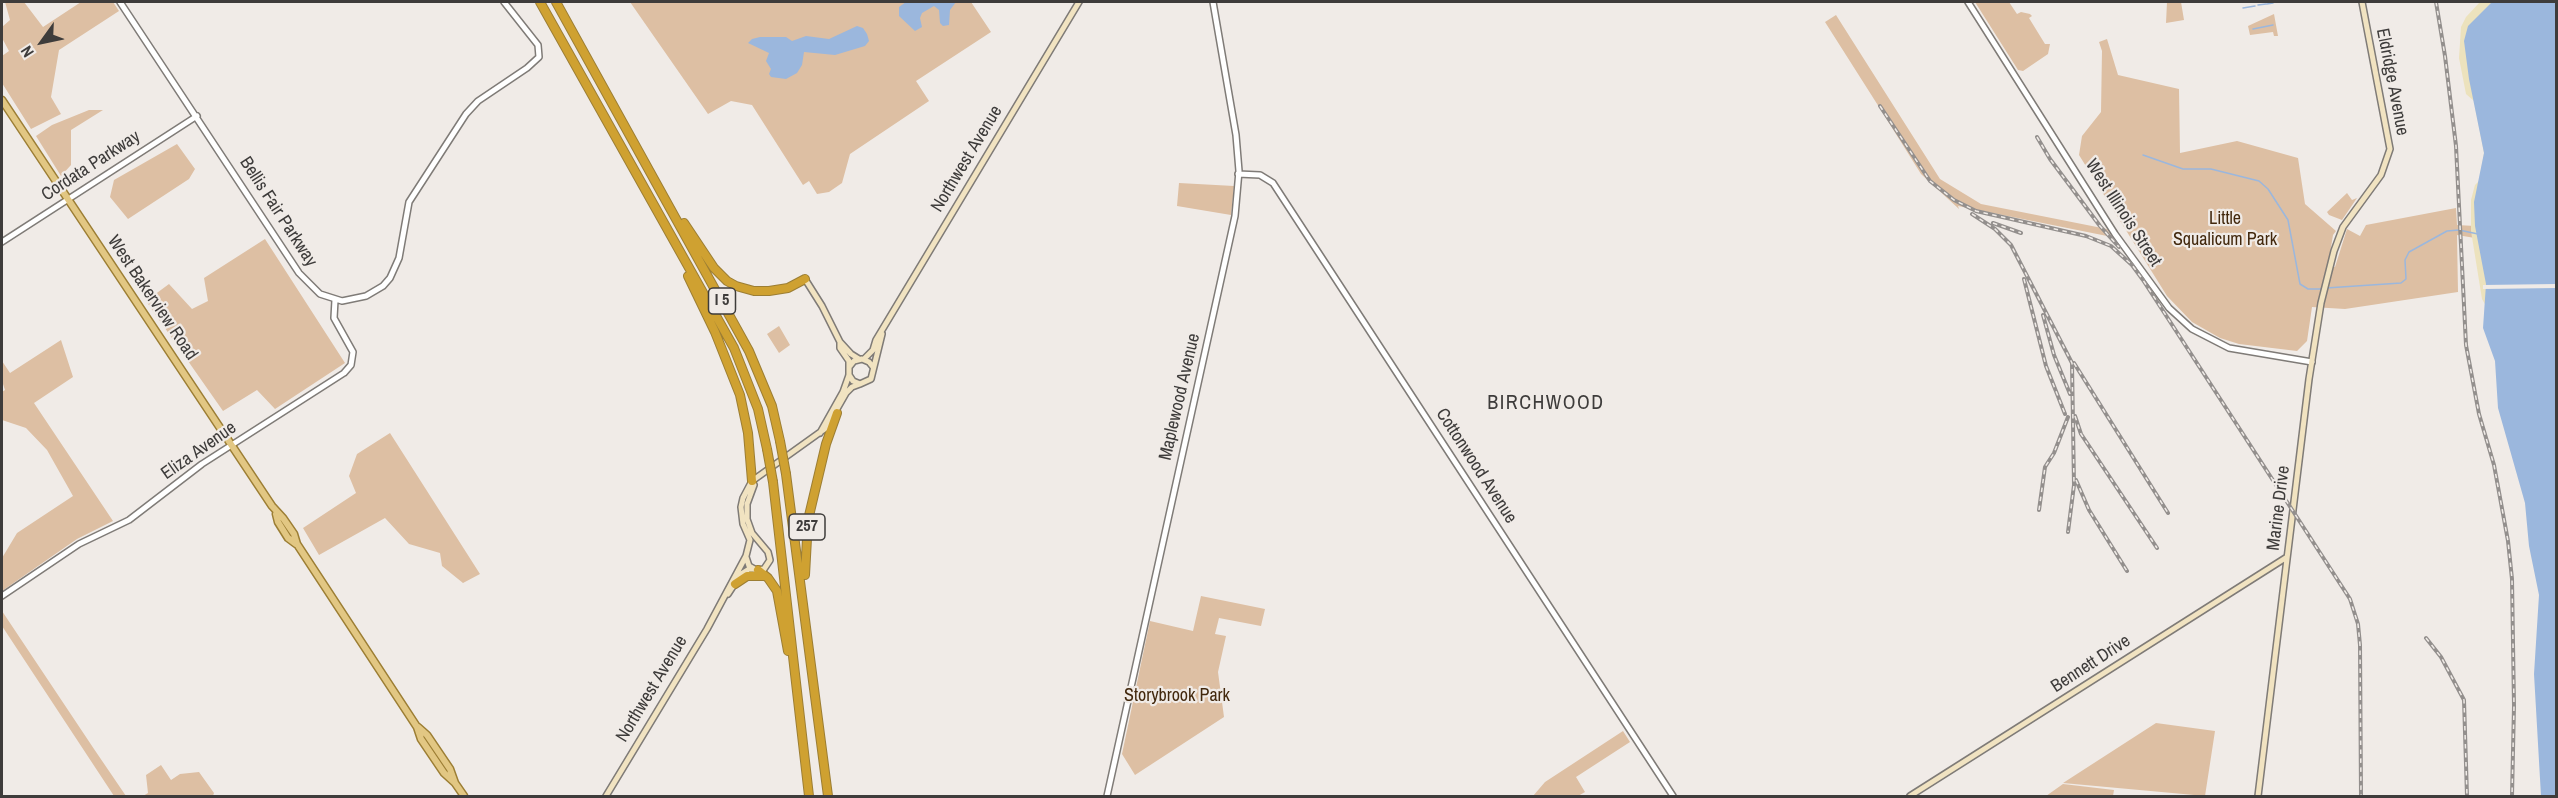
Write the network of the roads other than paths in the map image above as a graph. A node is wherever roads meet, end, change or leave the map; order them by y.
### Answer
1 (120, 2) edge
2 (504, 2) edge
3 (556, 2) edge
4 (1078, 2) edge
5 (1213, 2) edge
6 (1968, 2) edge
7 (2362, 2) edge
8 (540, 3) edge
9 (2, 100) edge
10 (197, 116) junction
11 (648, 168) junction
12 (1238, 174) junction
13 (67, 200) junction
14 (663, 223) junction
15 (2343, 227) joint
16 (2, 242) edge
17 (805, 279) joint
18 (335, 300) junction
19 (882, 332) junction
20 (840, 342) junction
21 (862, 359) junction
22 (2312, 362) junction
23 (849, 367) junction
24 (873, 367) junction
25 (849, 375) junction
26 (860, 384) junction
27 (837, 413) junction
28 (820, 433) junction
29 (232, 445) junction
30 (767, 469) junction
31 (753, 481) junction
32 (764, 548) junction
33 (747, 554) junction
34 (2287, 557) junction
35 (756, 570) junction
36 (768, 578) junction
37 (735, 584) junction
38 (2, 596) edge
39 (724, 598) junction
40 (809, 641) junction
41 (801, 730) junction
42 (464, 796) edge
43 (606, 796) edge
44 (809, 796) edge
45 (828, 796) edge
46 (1107, 796) edge
47 (1673, 796) edge
48 (1910, 796) edge
49 (2258, 796) edge

1 - 10 street, Bellis Fair Parkway
2 - 18 street
3 - 11 highway, I 5
4 - 19 main road, Northwest Avenue
5 - 12 street, Maplewood Avenue
6 - 22 street, West Illinois Street
7 - 15 main road, Eldridge Avenue
8 - 14 highway, I 5
9 - 13 main road, West Bakerview Road
10 - 13 street, Cordata Parkway
10 - 18 street, Bellis Fair Parkway
11 - 17 highway
11 - 40 highway, I 5, bridge
12 - 46 street, Maplewood Avenue
12 - 47 street, Cottonwood Avenue
13 - 16 street, Cordata Parkway
13 - 29 main road, West Bakerview Road
14 - 31 highway
14 - 41 highway, I 5, bridge
15 - 22 main road, Marine Drive
17 - 20 main road
18 - 29 street, Eliza Avenue
19 - 21 main road, Northwest Avenue
19 - 24 main road, Northwest Avenue
20 - 21 main road
20 - 23 main road
21 - 23 main road
21 - 24 main road
22 - 34 main road, Marine Drive
23 - 25 main road
24 - 26 main road
25 - 26 main road
25 - 28 main road
26 - 27 main road
27 - 28 main road
27 - 40 highway, 257
28 - 30 main road
29 - 38 street, Eliza Avenue
29 - 42 main road, West Bakerview Road
30 - 31 main road
30 - 32 main road
31 - 33 main road
32 - 33 main road
32 - 35 main road
33 - 35 main road
33 - 39 main road, Northwest Avenue
34 - 48 main road, Bennett Drive
34 - 49 main road, Marine Drive
35 - 36 highway
35 - 37 main road, Northwest Avenue
36 - 37 highway
36 - 41 highway
37 - 39 main road, Northwest Avenue
39 - 43 main road, Northwest Avenue
40 - 45 highway, I 5
41 - 44 highway, I 5

